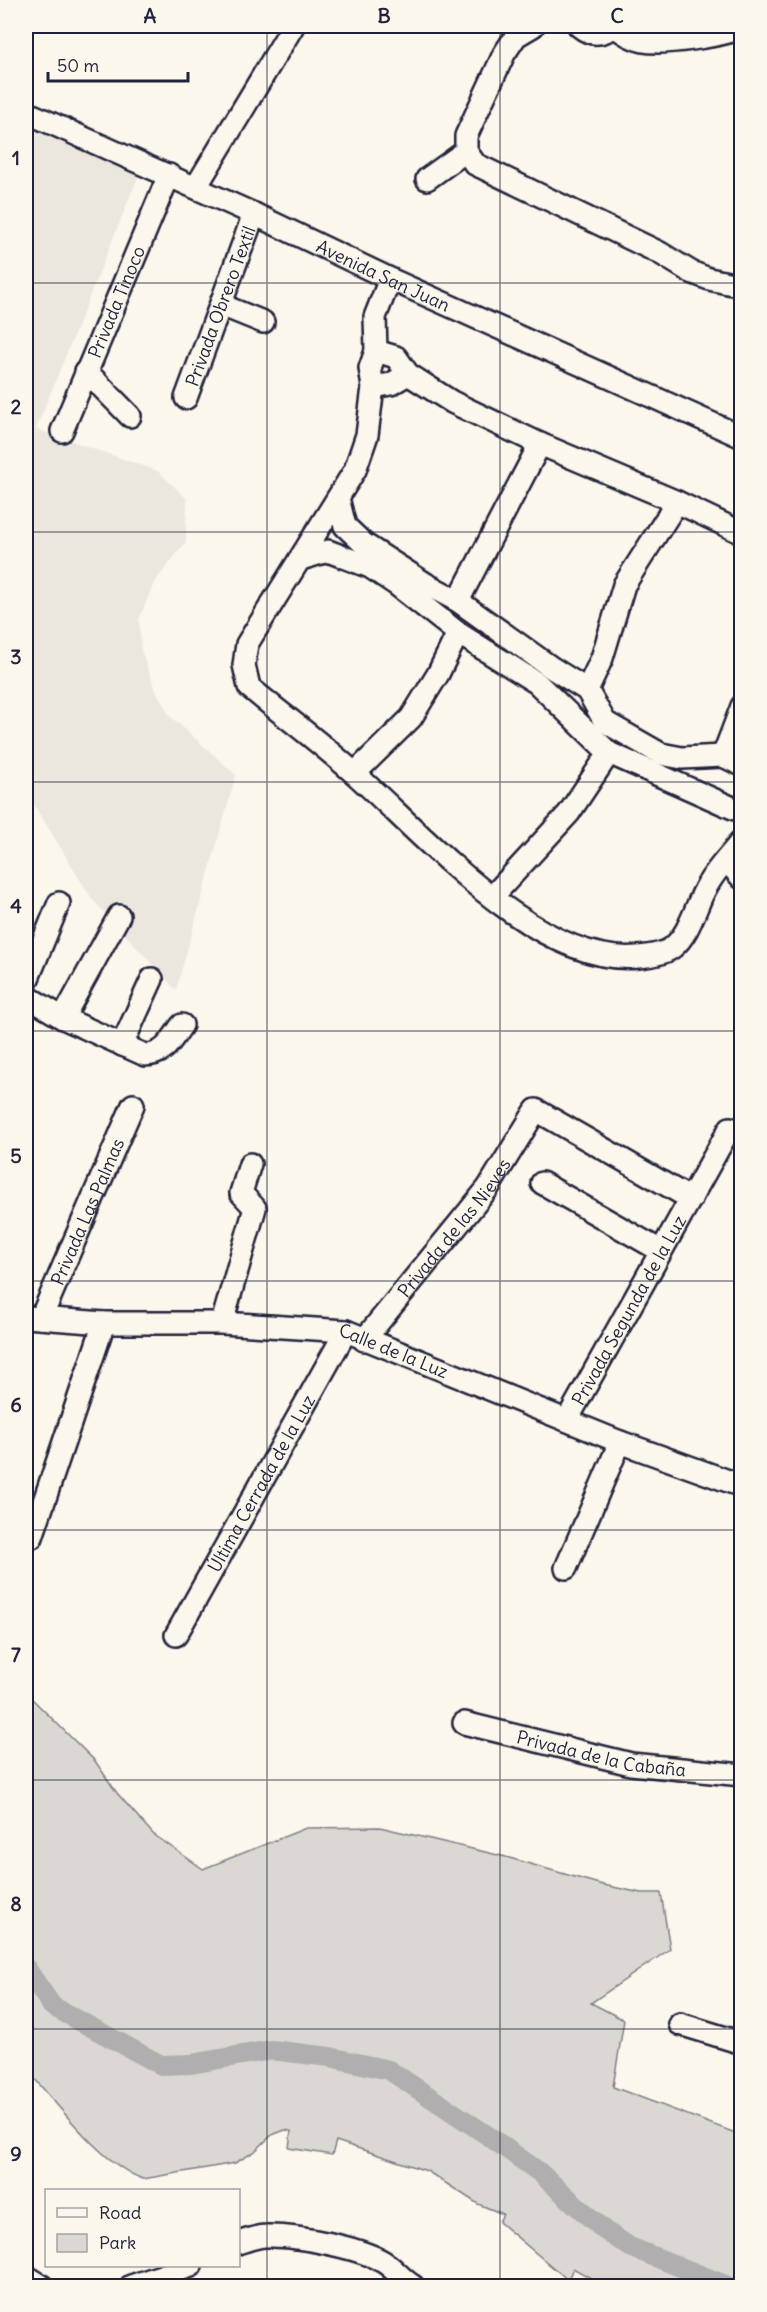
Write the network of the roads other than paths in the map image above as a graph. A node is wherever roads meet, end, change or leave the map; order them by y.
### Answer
1 (293, 26) edge
2 (533, 26) edge
3 (579, 26) edge
4 (741, 28) edge
5 (26, 112) edge
6 (466, 151) junction
7 (169, 175) junction
8 (427, 179) dead end
9 (196, 187) junction
10 (254, 214) junction
11 (390, 279) junction
12 (741, 286) edge
13 (221, 305) junction
14 (264, 322) dead end
15 (376, 351) junction
16 (86, 370) junction
17 (408, 374) junction
18 (373, 387) junction
19 (186, 398) dead end
20 (129, 416) dead end
21 (62, 431) dead end
22 (741, 437) edge
23 (540, 444) junction
24 (338, 498) junction
25 (676, 502) junction
26 (741, 533) edge
27 (301, 559) junction
28 (458, 601) junction
29 (458, 633) junction
30 (586, 690) junction
31 (741, 706) edge
32 (609, 753) junction
33 (732, 760) edge
34 (355, 773) junction
35 (739, 811) edge
36 (741, 840) edge
37 (726, 860) junction
38 (741, 878) edge
39 (492, 897) junction
40 (60, 903) dead end
41 (119, 916) dead end
42 (152, 979) dead end
43 (26, 983) edge
44 (26, 996) edge
45 (63, 1018) junction
46 (182, 1025) dead end
47 (122, 1045) junction
48 (132, 1105) dead end
49 (536, 1110) joint
50 (741, 1133) edge
51 (250, 1164) dead end
52 (542, 1183) dead end
53 (691, 1198) junction
54 (661, 1251) junction
55 (33, 1317) edge
56 (104, 1323) junction
57 (222, 1323) junction
58 (355, 1335) junction
59 (567, 1420) junction
60 (620, 1442) junction
61 (739, 1477) edge
62 (32, 1537) dead end
63 (566, 1568) dead end
64 (176, 1635) dead end
65 (464, 1723) dead end
66 (741, 1775) edge
67 (680, 2024) dead end
68 (741, 2043) edge
69 (240, 2241) edge
70 (185, 2267) edge
71 (26, 2276) edge
72 (405, 2284) edge
73 (42, 2286) edge
74 (131, 2286) edge

1 - 9 street
2 - 6 street
3 - 4 street
5 - 7 street, Avenida San Juan
6 - 8 street
6 - 12 street
7 - 9 street, Avenida San Juan
7 - 16 street, Privada Tinoco
9 - 10 street, Avenida San Juan
10 - 11 street, Avenida San Juan
10 - 13 street, Privada Obrero Textil
11 - 15 street
11 - 22 street, Avenida San Juan
13 - 14 street
13 - 19 street, Privada Obrero Textil
15 - 17 street
15 - 18 street
16 - 20 street
16 - 21 street, Privada Tinoco
17 - 18 street
17 - 23 street
18 - 24 street
23 - 25 street
23 - 28 street
24 - 27 street
24 - 28 street
25 - 26 street
25 - 30 street
27 - 29 street
27 - 34 street
28 - 30 street
29 - 32 street
29 - 34 street
30 - 33 street
31 - 33 street
32 - 35 street
32 - 39 street
34 - 39 street
36 - 37 street
37 - 38 street
37 - 39 street
40 - 43 street
41 - 45 street
42 - 47 street
44 - 45 street
45 - 47 street
46 - 47 street
48 - 55 street, Privada Las Palmas
49 - 53 street, Privada Segunda de la Luz
49 - 58 street, Privada de las Nieves
50 - 53 street, Privada Segunda de la Luz
51 - 57 street
52 - 54 street
53 - 54 street, Privada Segunda de la Luz
54 - 59 street, Privada Segunda de la Luz
55 - 56 street, Calle de la Luz
56 - 57 street, Calle de la Luz
56 - 62 street
57 - 58 street, Calle de la Luz
58 - 59 street, Calle de la Luz
58 - 64 street, Última Cerrada de la Luz
59 - 60 street, Calle de la Luz
60 - 61 street, Calle de la Luz
60 - 63 street
65 - 66 street, Privada de la Cabaña
67 - 68 street
69 - 72 street
70 - 74 street
71 - 73 street

